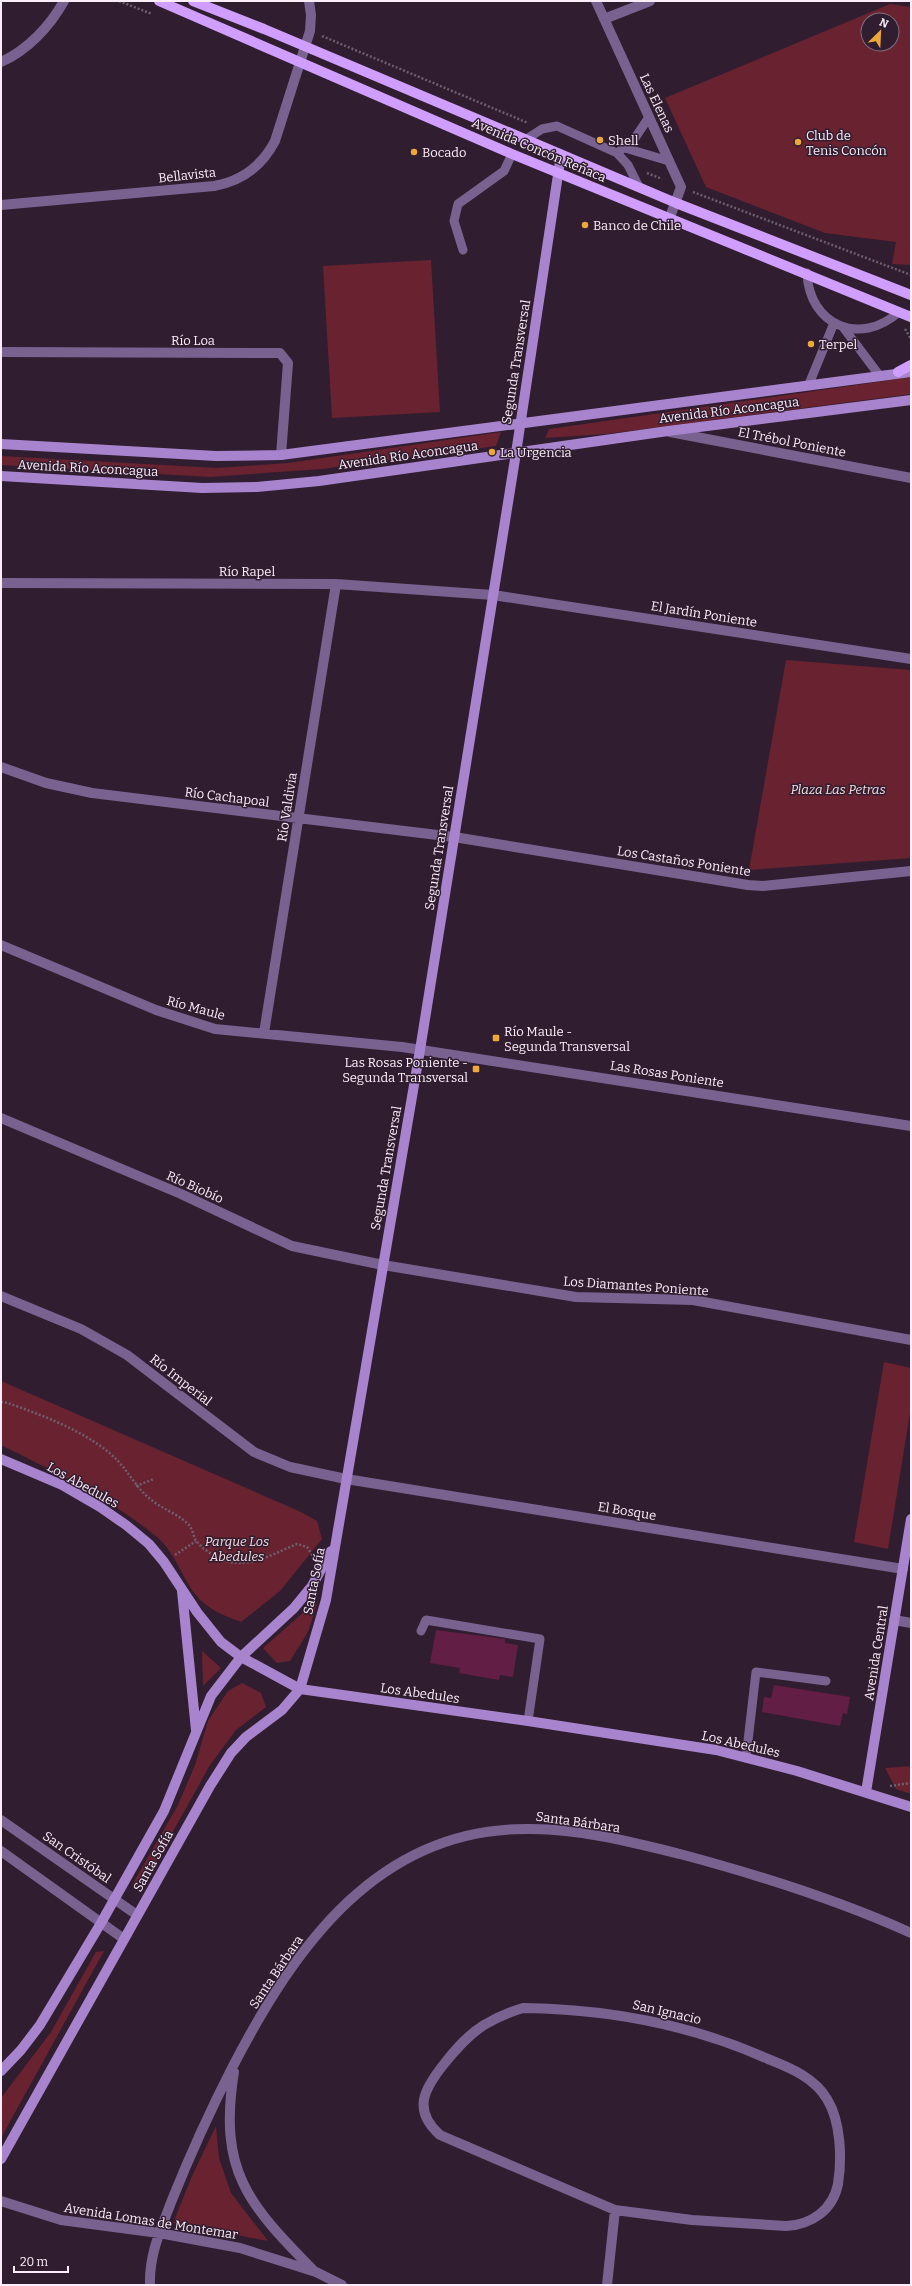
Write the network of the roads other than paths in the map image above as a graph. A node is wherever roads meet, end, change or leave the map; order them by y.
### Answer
1 (64, 1) edge
2 (158, 1) edge
3 (193, 1) edge
4 (309, 1) edge
5 (596, 1) edge
6 (650, 1) edge
7 (604, 19) junction
8 (306, 47) junction
9 (1, 62) edge
10 (302, 63) junction
11 (649, 117) junction
12 (525, 140) junction
13 (625, 148) junction
14 (617, 153) junction
15 (512, 154) junction
16 (561, 155) junction
17 (669, 161) junction
18 (558, 172) junction
19 (639, 187) junction
20 (676, 203) junction
21 (1, 205) edge
22 (670, 217) junction
23 (463, 250) dead end
24 (807, 273) junction
25 (911, 295) edge
26 (899, 312) junction
27 (911, 317) edge
28 (834, 323) junction
29 (844, 327) junction
30 (1, 352) edge
31 (911, 365) edge
32 (898, 372) junction
33 (911, 372) edge
34 (878, 375) junction
35 (809, 384) junction
36 (911, 400) edge
37 (520, 423) junction
38 (668, 431) junction
39 (1, 444) edge
40 (516, 452) junction
41 (281, 455) junction
42 (1, 476) edge
43 (911, 478) edge
44 (1, 583) edge
45 (336, 584) junction
46 (493, 595) junction
47 (911, 659) edge
48 (1, 768) edge
49 (298, 820) junction
50 (454, 837) junction
51 (911, 871) edge
52 (1, 944) edge
53 (264, 1033) junction
54 (420, 1050) junction
55 (1, 1118) edge
56 (911, 1126) edge
57 (383, 1265) junction
58 (1, 1296) edge
59 (911, 1340) edge
60 (1, 1460) edge
61 (346, 1478) junction
62 (911, 1519) edge
63 (335, 1544) junction
64 (908, 1551) edge
65 (903, 1569) junction
66 (182, 1591) junction
67 (894, 1620) junction
68 (911, 1623) edge
69 (421, 1631) dead end
70 (241, 1657) junction
71 (826, 1681) dead end
72 (300, 1689) junction
73 (528, 1720) junction
74 (196, 1731) junction
75 (746, 1758) junction
76 (866, 1792) junction
77 (911, 1807) edge
78 (1, 1820) edge
79 (1, 1851) edge
80 (114, 1899) junction
81 (138, 1915) junction
82 (101, 1923) junction
83 (911, 1933) edge
84 (124, 1939) junction
85 (235, 2063) junction
86 (1, 2071) edge
87 (1, 2159) edge
88 (1, 2201) edge
89 (615, 2210) junction
90 (158, 2233) junction
91 (316, 2272) junction
92 (150, 2285) edge
93 (342, 2285) edge
94 (607, 2285) edge

1 - 9 street
2 - 10 main road, Avenida Concón Reñaca
3 - 8 main road, Avenida Concón Reñaca
4 - 8 street, Bellavista
5 - 7 street, Las Elenas
6 - 7 street
7 - 11 street, Las Elenas
8 - 10 street, Bellavista
8 - 12 main road, Avenida Concón Reñaca
10 - 15 main road, Avenida Concón Reñaca
10 - 21 street, Bellavista
11 - 13 lane
11 - 17 street, Las Elenas
12 - 14 lane
12 - 16 main road, Avenida Concón Reñaca
13 - 14 lane
13 - 17 lane
14 - 19 lane
15 - 18 main road, Avenida Concón Reñaca
15 - 23 lane
16 - 18 street, Segunda Transversal
16 - 19 main road, Avenida Concón Reñaca
17 - 20 street, Las Elenas
18 - 22 main road, Avenida Concón Reñaca
18 - 37 street, Segunda Transversal
19 - 20 main road, Avenida Concón Reñaca
20 - 22 street, Las Elenas
20 - 25 main road, Avenida Concón Reñaca
22 - 24 main road, Avenida Concón Reñaca
24 - 26 main road, Avenida Concón Reñaca
24 - 28 lane
26 - 27 main road, Avenida Concón Reñaca
26 - 29 lane
28 - 29 lane
28 - 35 lane
29 - 34 lane
30 - 41 street, Río Loa
31 - 32 main road
32 - 33 street, Avenida Río Aconcagua
32 - 34 street, Avenida Río Aconcagua
34 - 35 street, Avenida Río Aconcagua
35 - 37 street, Avenida Río Aconcagua
36 - 38 street, Avenida Río Aconcagua
37 - 40 street, Segunda Transversal
37 - 41 street, Avenida Río Aconcagua
38 - 40 street, Avenida Río Aconcagua
38 - 43 street, El Trébol Poniente
39 - 41 street, Avenida Río Aconcagua
40 - 42 street, Avenida Río Aconcagua
40 - 46 street, Segunda Transversal
44 - 45 street, Río Rapel
45 - 46 street, Río Rapel
45 - 49 street, Río Valdivia
46 - 47 street, El Jardín Poniente
46 - 50 street, Segunda Transversal
48 - 49 street, Río Cachapoal
49 - 50 street, Río Cachapoal
49 - 53 street, Río Valdivia
50 - 51 street, Los Castaños Poniente
50 - 54 street, Segunda Transversal
52 - 53 street, Río Maule
53 - 54 street, Río Maule
54 - 56 street, Las Rosas Poniente
54 - 57 street, Segunda Transversal
55 - 57 street, Río Biobío
57 - 59 street, Los Diamantes Poniente
57 - 61 street, Segunda Transversal
58 - 61 street, Río Imperial
60 - 66 street, Los Abedules
61 - 63 street, Segunda Transversal
61 - 65 street, El Bosque
62 - 64 street, Avenida Central
63 - 70 street, Santa Sofía
63 - 72 street, Santa Sofía
64 - 65 street, Avenida Central
65 - 67 street, Avenida Central
66 - 70 street, Los Abedules
66 - 74 street
67 - 68 street
67 - 76 street, Avenida Central
69 - 73 lane
70 - 72 street, Los Abedules
70 - 74 street, Santa Sofía
71 - 75 lane
72 - 73 street, Los Abedules
72 - 81 street, Santa Sofía
73 - 75 street, Los Abedules
74 - 80 street, Santa Sofía
75 - 76 street, Los Abedules
76 - 77 street, Los Abedules
78 - 80 street, San Cristóbal
79 - 82 street
80 - 81 street, San Cristóbal
80 - 82 street, Santa Sofía
81 - 84 street, Santa Sofía
82 - 84 street
82 - 86 street, Santa Sofía
83 - 85 street, Santa Bárbara
84 - 87 street, Santa Sofía
85 - 90 street, Santa Bárbara
85 - 91 street, Santa Bárbara
88 - 90 street, Avenida Lomas de Montemar
89 - 89 street, San Ignacio
89 - 94 street
90 - 91 street, Avenida Lomas de Montemar
90 - 92 street, Santa Bárbara
91 - 93 street, Avenida Lomas de Montemar

